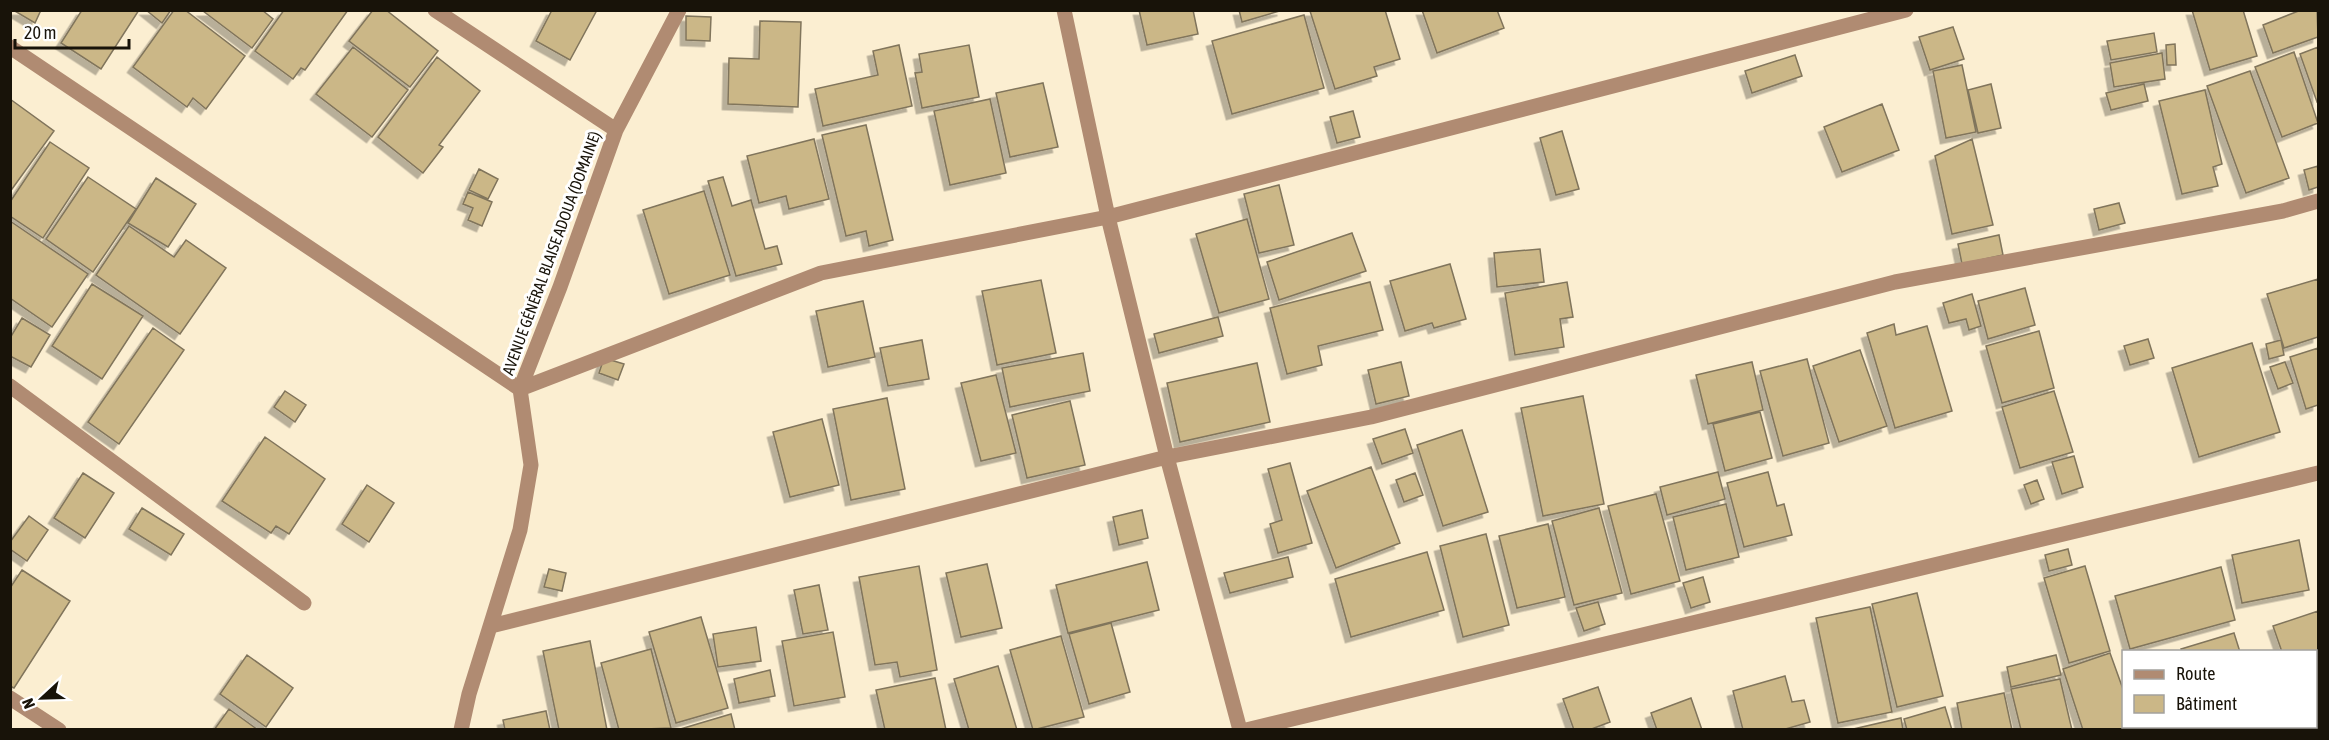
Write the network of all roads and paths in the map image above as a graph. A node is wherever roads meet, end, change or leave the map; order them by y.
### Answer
1 (435, 10) edge
2 (679, 10) edge
3 (1064, 10) edge
4 (1906, 10) edge
5 (10, 47) edge
6 (616, 130) junction
7 (2319, 201) edge
8 (1108, 217) junction
9 (10, 386) edge
10 (520, 389) junction
11 (1167, 457) junction
12 (2319, 473) edge
13 (304, 603) dead end
14 (491, 626) junction
15 (10, 698) edge
16 (59, 729) edge
17 (462, 729) edge
18 (1240, 729) edge
19 (1246, 729) edge

1 - 6 street
2 - 6 street, AVENUE GÉNÉRAL BLAISE ADOUA (DOMAINE)
3 - 8 street
4 - 8 street
5 - 10 street
6 - 10 street, AVENUE GÉNÉRAL BLAISE ADOUA (DOMAINE)
7 - 11 street
8 - 10 street
8 - 11 street
9 - 13 street
10 - 14 street, AVENUE GÉNÉRAL BLAISE ADOUA (DOMAINE)
11 - 14 street
11 - 18 street
12 - 19 street
14 - 17 street, AVENUE GÉNÉRAL BLAISE ADOUA (DOMAINE)
15 - 16 street

